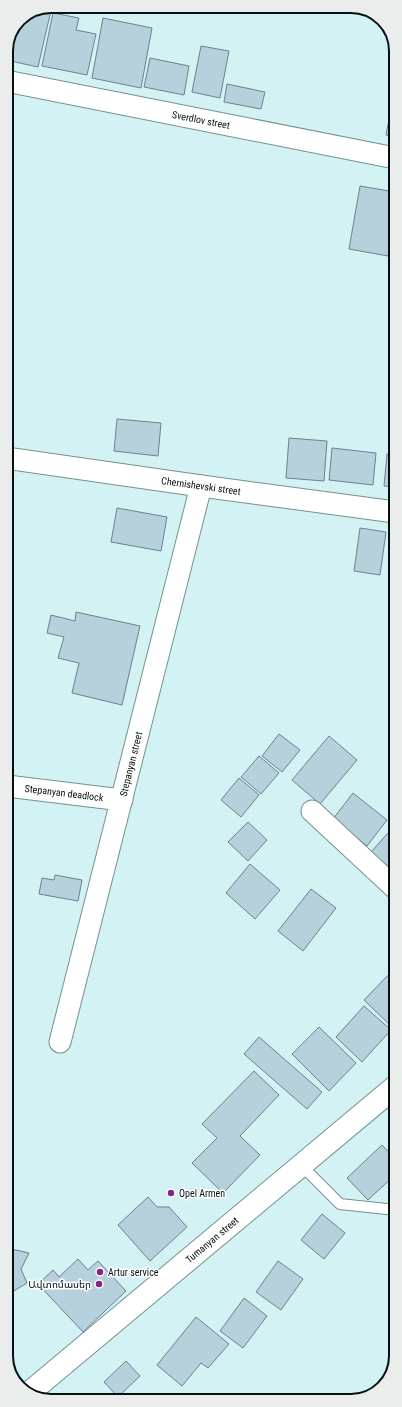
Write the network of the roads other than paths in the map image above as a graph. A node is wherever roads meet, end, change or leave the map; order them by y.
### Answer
1 (13, 82) edge
2 (389, 157) edge
3 (13, 459) edge
4 (201, 486) junction
5 (389, 511) edge
6 (13, 787) edge
7 (122, 800) junction
8 (312, 811) dead end
9 (389, 882) edge
10 (60, 1042) dead end
11 (389, 1092) edge
12 (301, 1165) junction
13 (389, 1209) edge
14 (33, 1390) edge

1 - 2 street, Sverdlov street
3 - 4 street, Chernishevski street
4 - 5 street, Chernishevski street
4 - 7 street, Stepanyan street
6 - 7 street, Stepanyan deadlock
7 - 10 street, Stepanyan street
8 - 9 street
11 - 12 main road, Tumanyan street
12 - 13 lane
12 - 14 main road, Tumanyan street

